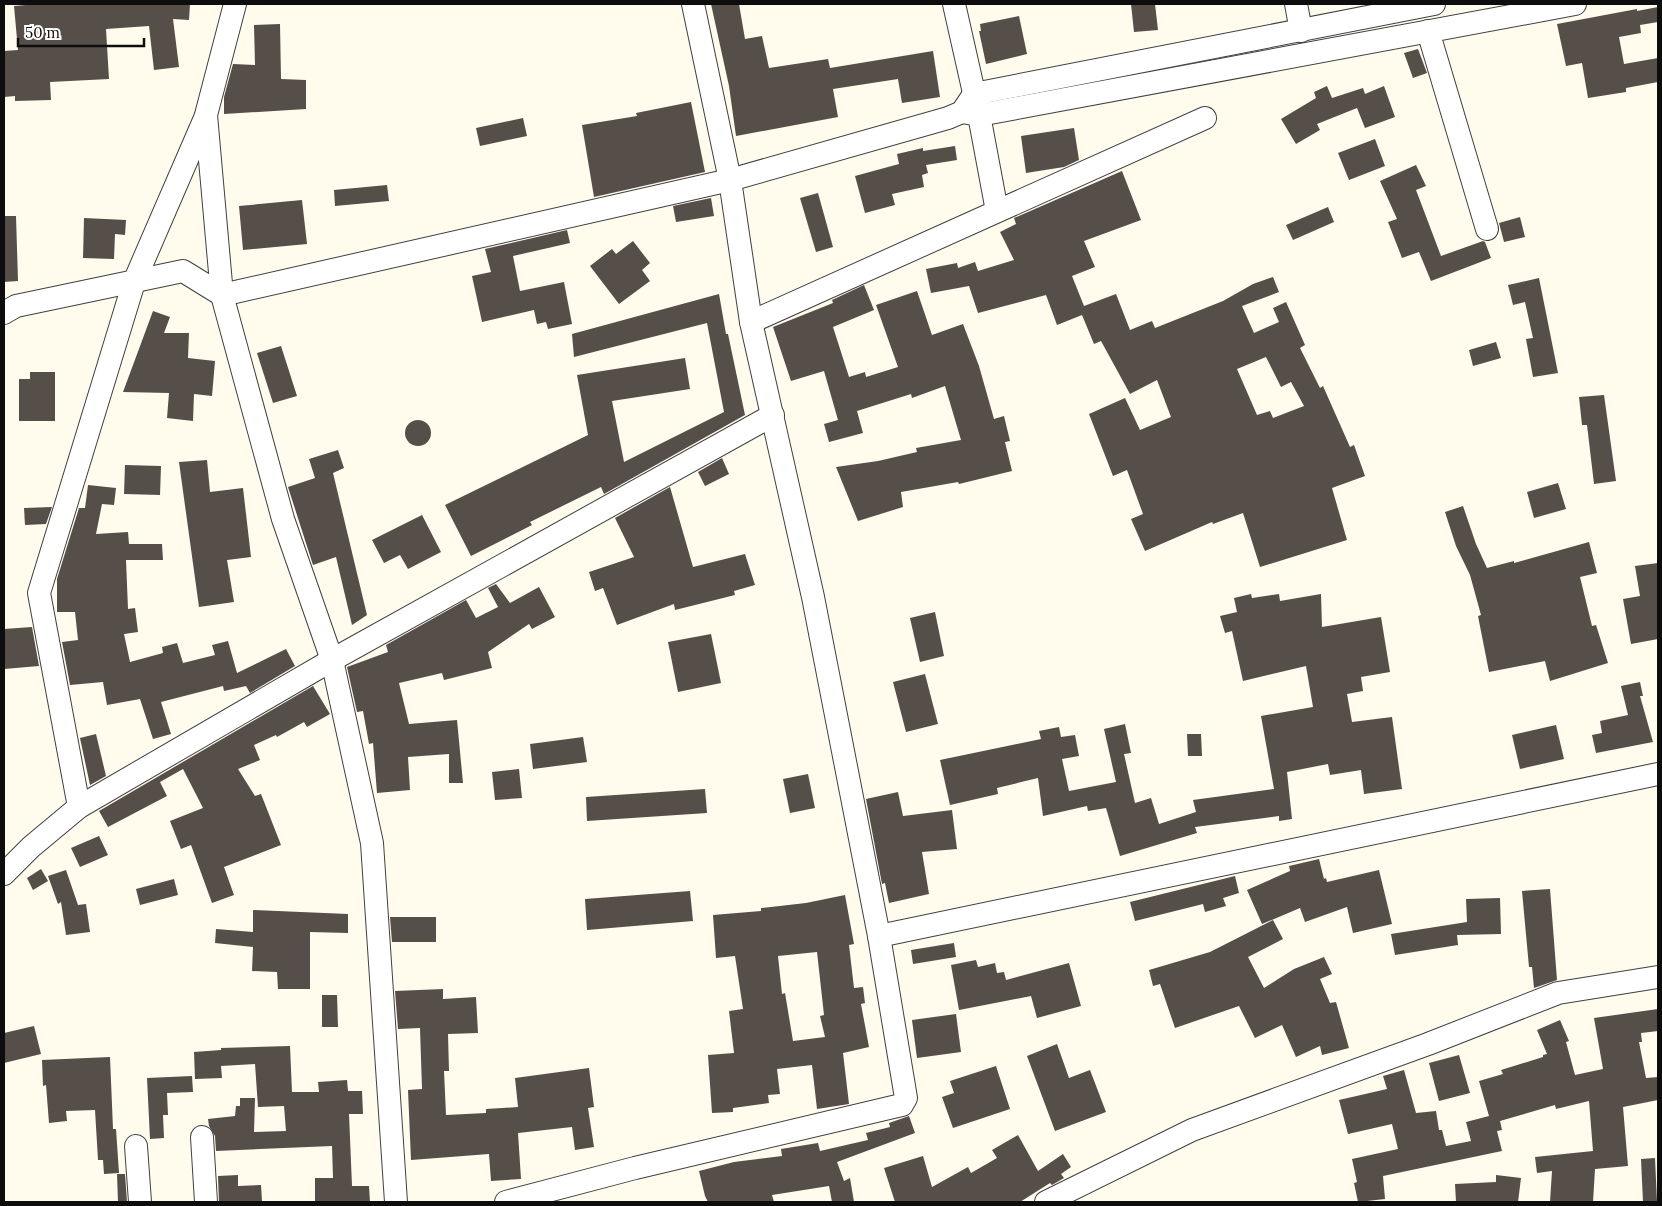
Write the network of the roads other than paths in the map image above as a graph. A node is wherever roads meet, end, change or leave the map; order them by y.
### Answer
1 (235, 4) edge
2 (693, 4) edge
3 (954, 4) edge
4 (1296, 4) edge
5 (1434, 4) edge
6 (1575, 4) edge
7 (1301, 31) junction
8 (1428, 31) junction
9 (972, 107) junction
10 (206, 115) junction
11 (1205, 118) dead end
12 (730, 180) junction
13 (997, 211) junction
14 (1487, 229) dead end
15 (134, 282) junction
16 (222, 295) junction
17 (4, 313) edge
18 (750, 322) junction
19 (773, 415) junction
20 (332, 660) junction
21 (1658, 774) edge
22 (79, 807) junction
23 (4, 874) edge
24 (879, 936) junction
25 (1658, 977) edge
26 (202, 1137) dead end
27 (136, 1146) dead end
28 (140, 1202) edge
29 (206, 1202) edge
30 (396, 1202) edge
31 (506, 1202) edge
32 (1046, 1202) edge

1 - 10 street
2 - 12 street
3 - 9 street
4 - 7 street
5 - 7 street
6 - 8 street
7 - 9 street
8 - 9 street
8 - 14 street
9 - 12 street
9 - 13 street
10 - 15 street
10 - 16 street
11 - 13 street
12 - 16 street
12 - 18 street
13 - 18 street
15 - 16 street
15 - 17 street
15 - 22 street
16 - 20 street
18 - 19 street
19 - 20 street
19 - 24 street
20 - 22 street
20 - 30 street
21 - 24 street
22 - 23 street
24 - 31 street
25 - 32 street
26 - 29 street
27 - 28 street

